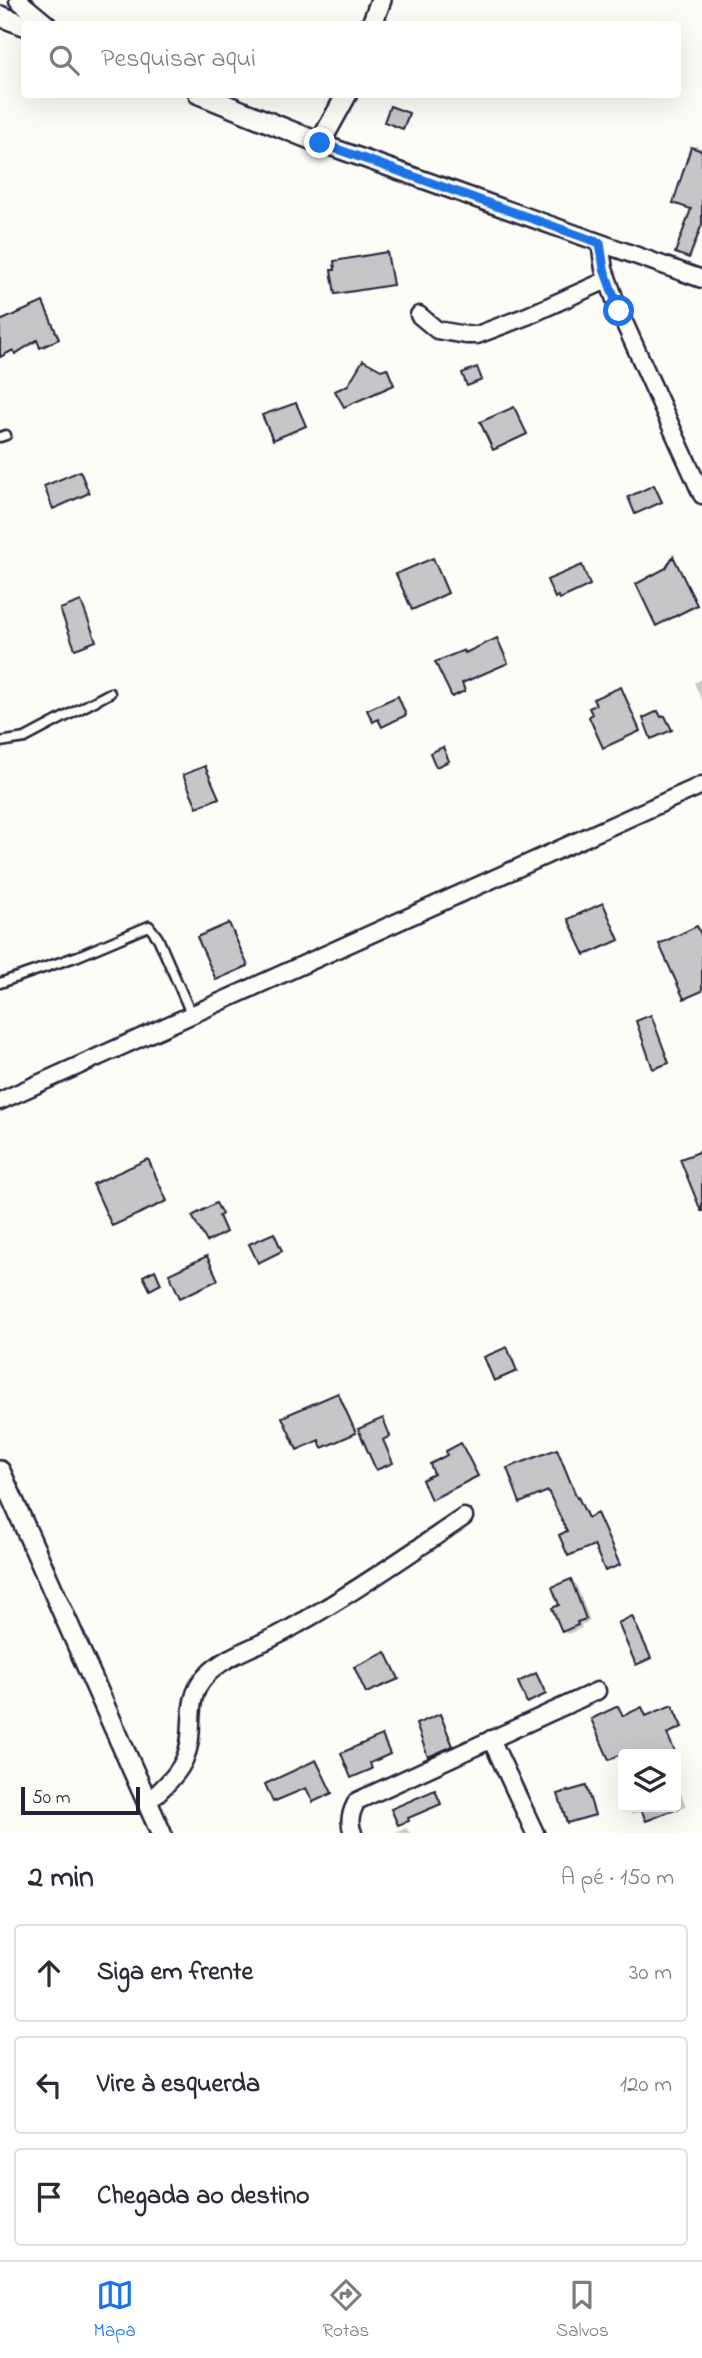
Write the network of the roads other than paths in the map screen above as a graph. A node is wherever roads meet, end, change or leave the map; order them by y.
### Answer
1 (18, 0) edge
2 (380, 0) edge
3 (0, 16) edge
4 (43, 21) edge
5 (373, 21) edge
6 (21, 24) edge
7 (209, 98) edge
8 (345, 98) edge
9 (320, 143) junction
10 (600, 243) junction
11 (702, 279) edge
12 (607, 280) junction
13 (419, 315) dead end
14 (702, 495) edge
15 (110, 693) dead end
16 (0, 742) edge
17 (702, 785) edge
18 (0, 983) edge
19 (192, 1016) junction
20 (0, 1101) edge
21 (0, 1471) edge
22 (464, 1517) dead end
23 (597, 1690) dead end
24 (491, 1739) junction
25 (147, 1803) junction
26 (161, 1833) edge
27 (354, 1833) edge
28 (535, 1833) edge

1 - 4 street
2 - 5 street
3 - 6 street
7 - 9 street
8 - 9 street
9 - 10 street
10 - 11 street
10 - 12 street
12 - 13 street
12 - 14 street
15 - 16 lane
17 - 19 street
18 - 19 lane
19 - 20 street
21 - 25 street
22 - 25 street
23 - 24 street
24 - 27 street
24 - 28 street
25 - 26 street

